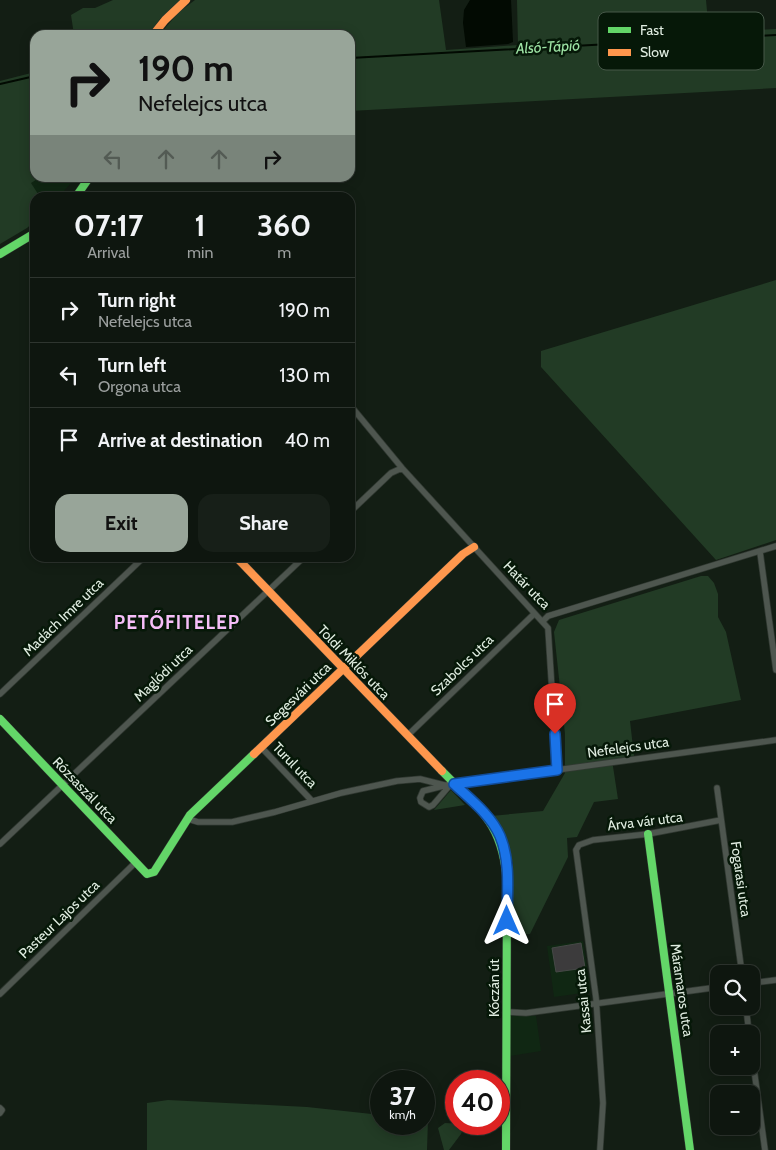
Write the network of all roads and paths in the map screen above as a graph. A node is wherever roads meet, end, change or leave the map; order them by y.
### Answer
1 (186, 0) edge
2 (157, 30) edge
3 (30, 236) edge
4 (0, 254) edge
5 (355, 411) edge
6 (402, 468) junction
7 (355, 507) edge
8 (776, 546) edge
9 (474, 547) junction
10 (760, 552) junction
11 (139, 562) edge
12 (241, 562) edge
13 (299, 562) edge
14 (269, 590) junction
15 (534, 614) junction
16 (543, 621) junction
17 (342, 668) junction
18 (776, 670) edge
19 (0, 694) edge
20 (0, 719) edge
21 (408, 735) junction
22 (776, 740) edge
23 (260, 748) junction
24 (557, 770) junction
25 (450, 784) junction
26 (63, 786) junction
27 (716, 788) dead end
28 (312, 801) junction
29 (188, 819) junction
30 (721, 820) junction
31 (648, 834) junction
32 (0, 844) edge
33 (576, 850) joint
34 (136, 862) junction
35 (154, 872) joint
36 (741, 965) edge
37 (776, 980) edge
38 (760, 982) edge
39 (710, 988) edge
40 (0, 994) edge
41 (670, 994) junction
42 (597, 1003) junction
43 (506, 1012) junction
44 (755, 1075) edge
45 (506, 1150) edge
46 (600, 1150) edge
47 (690, 1150) edge
48 (765, 1150) edge

1 - 2 street
3 - 4 street
5 - 6 street, Határ utca
6 - 7 street
6 - 9 street, Határ utca
8 - 10 street, Határ utca
9 - 15 street, Határ utca
9 - 17 street, Segesvári utca
10 - 16 street, Határ utca
10 - 18 street
11 - 19 street, Madách Imre utca
12 - 14 street, Toldi Miklós utca
13 - 14 street, Maglódi utca
14 - 17 street, Toldi Miklós utca
14 - 26 street, Maglódi utca
15 - 16 street, Határ utca
15 - 21 street, Szabolcs utca
16 - 24 street
17 - 21 street, Toldi Miklós utca
17 - 23 street, Segesvári utca
20 - 26 street, Rózsaszál utca
21 - 25 street, Toldi Miklós utca
22 - 24 street, Nefelejcs utca
23 - 28 street, Turul utca
23 - 29 street, Segesvári utca
24 - 25 street, Nefelejcs utca
25 - 25 street
25 - 28 street
25 - 43 street, Kóczán út
26 - 32 street, Maglódi utca
26 - 34 street, Rózsaszál utca
27 - 30 street, Fogarasi utca
28 - 29 street
29 - 35 street, Segesvári utca
30 - 31 street, Árva vár utca
30 - 36 street, Fogarasi utca
31 - 33 street, Árva vár utca
31 - 41 street, Máramaros utca
33 - 42 street, Kassai utca
34 - 35 street, Rózsaszál utca
34 - 40 street, Pasteur Lajos utca
37 - 38 street
39 - 41 street
41 - 42 street
41 - 47 street, Máramaros utca
42 - 43 street
42 - 46 street, Kassai utca
43 - 45 street, Kóczán út
44 - 48 street

